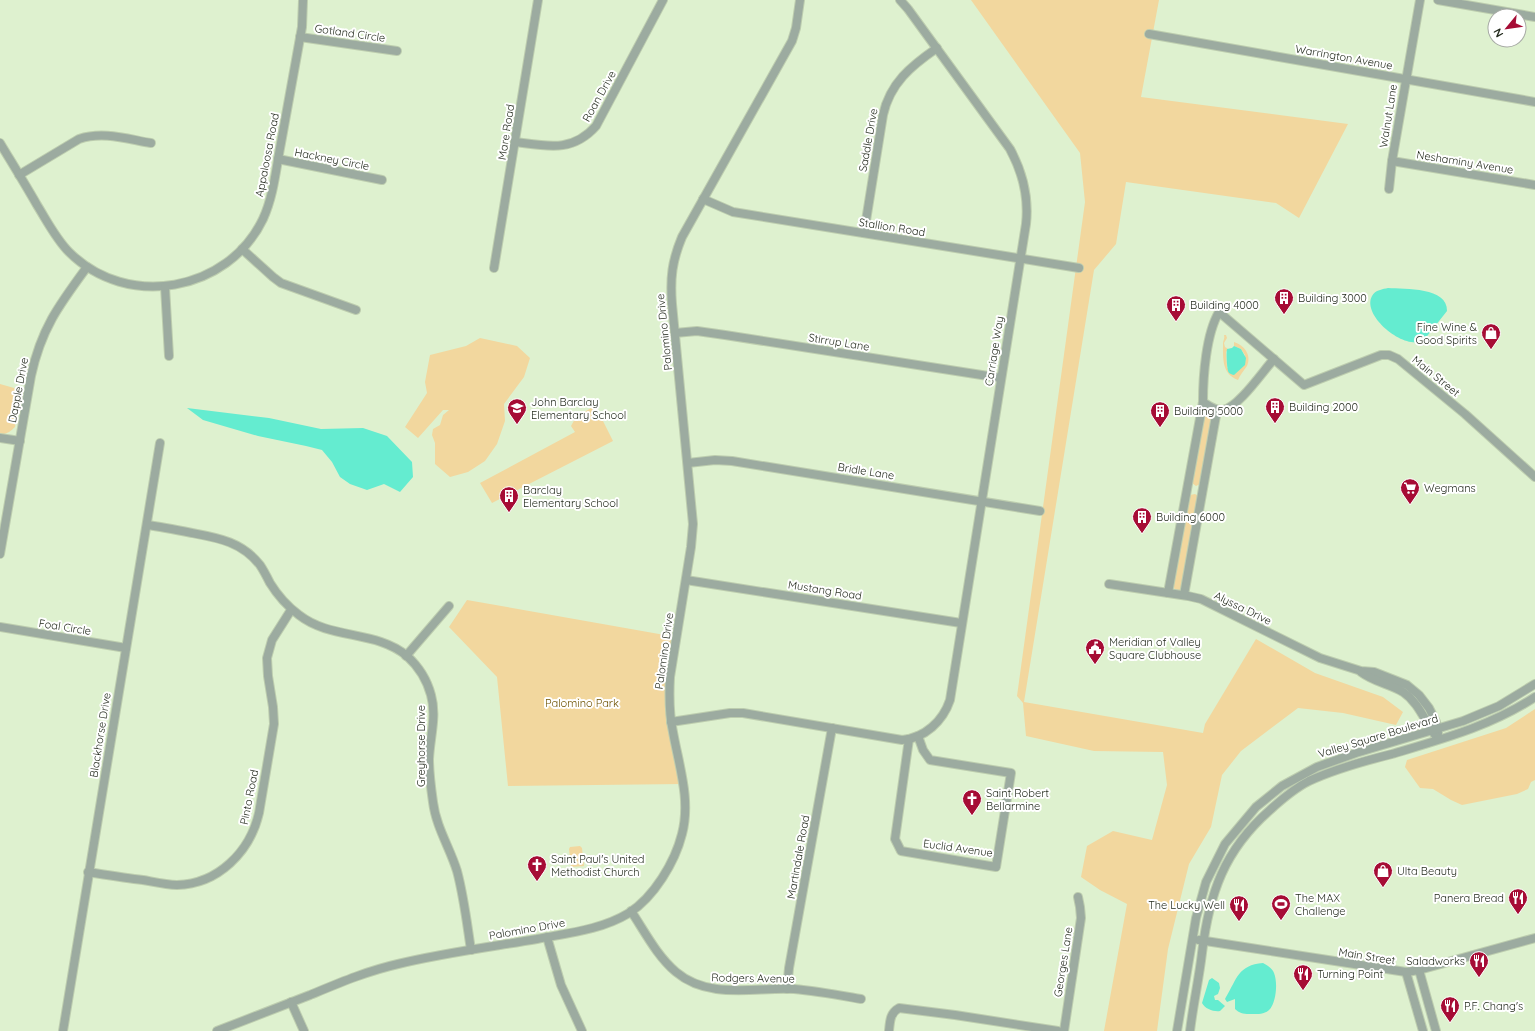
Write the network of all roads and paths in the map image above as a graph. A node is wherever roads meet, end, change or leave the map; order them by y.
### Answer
1 (303, 0) edge
2 (538, 0) edge
3 (663, 0) edge
4 (800, 0) edge
5 (900, 0) edge
6 (1420, 0) edge
7 (1438, 0) edge
8 (1535, 17) edge
9 (1149, 34) dead end
10 (300, 37) junction
11 (937, 48) junction
12 (397, 51) dead end
13 (1405, 79) junction
14 (1535, 102) edge
15 (515, 142) junction
16 (0, 143) edge
17 (151, 143) dead end
18 (278, 159) junction
19 (1392, 161) junction
20 (19, 175) junction
21 (382, 180) dead end
22 (1535, 185) edge
23 (1389, 189) dead end
24 (703, 199) junction
25 (864, 233) junction
26 (242, 249) junction
27 (1020, 258) junction
28 (87, 267) junction
29 (494, 268) dead end
30 (1079, 268) dead end
31 (165, 287) junction
32 (356, 310) dead end
33 (675, 333) junction
34 (169, 356) dead end
35 (1274, 359) junction
36 (1001, 378) junction
37 (1203, 402) junction
38 (1217, 410) junction
39 (0, 438) edge
40 (20, 441) junction
41 (160, 443) dead end
42 (688, 463) junction
43 (1535, 477) edge
44 (981, 501) junction
45 (1040, 510) dead end
46 (147, 525) junction
47 (0, 554) edge
48 (686, 580) junction
49 (1109, 584) dead end
50 (1168, 593) junction
51 (1184, 595) junction
52 (449, 606) dead end
53 (291, 610) junction
54 (961, 623) junction
55 (0, 627) edge
56 (126, 648) junction
57 (406, 656) junction
58 (1535, 684) edge
59 (1535, 697) edge
60 (671, 722) junction
61 (832, 728) junction
62 (1435, 730) junction
63 (921, 735) junction
64 (909, 739) junction
65 (1439, 740) junction
66 (88, 872) junction
67 (1078, 897) dead end
68 (631, 911) junction
69 (547, 937) junction
70 (1535, 938) edge
71 (1193, 939) junction
72 (1203, 940) junction
73 (471, 950) junction
74 (1419, 970) junction
75 (1406, 972) junction
76 (787, 989) junction
77 (860, 998) dead end
78 (291, 1002) junction
79 (63, 1031) edge
80 (217, 1031) edge
81 (304, 1031) edge
82 (582, 1031) edge
83 (889, 1031) edge
84 (1058, 1031) edge
85 (1064, 1031) edge
86 (1177, 1031) edge
87 (1190, 1031) edge
88 (1423, 1031) edge
89 (1436, 1031) edge

1 - 10 street, Appaloosa Road
2 - 15 street, Mare Road
3 - 15 street, Roan Drive
4 - 24 street, Palomino Drive
5 - 11 street, Carriage Way
6 - 13 street, Walnut Lane
7 - 8 street
9 - 13 street, Warrington Avenue
10 - 12 street, Gotland Circle
10 - 18 street, Appaloosa Road
11 - 25 street, Saddle Drive
11 - 27 street, Carriage Way
13 - 14 street, Warrington Avenue
13 - 19 street, Walnut Lane
15 - 29 street, Mare Road
16 - 20 street, Appaloosa Road
17 - 20 street
18 - 21 street, Hackney Circle
18 - 26 street, Appaloosa Road
19 - 22 street, Neshaminy Avenue
19 - 23 street, Walnut Lane
20 - 28 street, Appaloosa Road
24 - 25 street, Stallion Road
24 - 33 street, Palomino Drive
25 - 27 street, Stallion Road
26 - 31 street, Appaloosa Road
26 - 32 street
27 - 30 street, Stallion Road
27 - 36 street, Carriage Way
28 - 31 street, Appaloosa Road
28 - 40 street, Dapple Drive
31 - 34 street
33 - 36 street, Stirrup Lane
33 - 42 street, Palomino Drive
35 - 37 street
35 - 38 street
35 - 43 street, Main Street
36 - 44 street, Carriage Way
37 - 38 street
37 - 50 street
38 - 51 street
39 - 40 street
40 - 47 street, Dapple Drive
41 - 46 street, Blackhorse Drive
42 - 44 street, Bridle Lane
42 - 48 street, Palomino Drive
44 - 45 street, Bridle Lane
44 - 54 street, Carriage Way
46 - 53 street, Greyhorse Drive
46 - 56 street, Blackhorse Drive
48 - 54 street, Mustang Road
48 - 60 street, Palomino Drive
49 - 50 street, Alyssa Drive
50 - 51 street, Alyssa Drive
51 - 62 street, Alyssa Drive
52 - 57 street
53 - 57 street, Greyhorse Drive
53 - 66 street, Pinto Road
54 - 63 street, Carriage Way
55 - 56 street, Foal Circle
56 - 66 street, Blackhorse Drive
57 - 73 street, Greyhorse Drive
58 - 62 street, Valley Square Boulevard
59 - 65 street, Valley Square Boulevard
60 - 61 street
60 - 68 street, Palomino Drive
61 - 64 street
61 - 76 street, Martindale Road
62 - 65 street, Alyssa Drive
62 - 71 street, Valley Square Boulevard
63 - 64 street
63 - 64 street, Euclid Avenue
65 - 72 street, Valley Square Boulevard
66 - 79 street, Blackhorse Drive
67 - 85 street, Georges Lane
68 - 69 street, Palomino Drive
68 - 76 street, Rodgers Avenue
69 - 73 street, Palomino Drive
69 - 82 street
70 - 74 street, Main Street
71 - 72 street, Main Street
71 - 86 street, Valley Square Boulevard
72 - 75 street, Main Street
72 - 87 street, Valley Square Boulevard
73 - 78 street, Palomino Drive
74 - 75 street, Main Street
74 - 89 street
75 - 88 street
76 - 77 street, Rodgers Avenue
78 - 80 street, Palomino Drive
78 - 81 street
83 - 84 street

